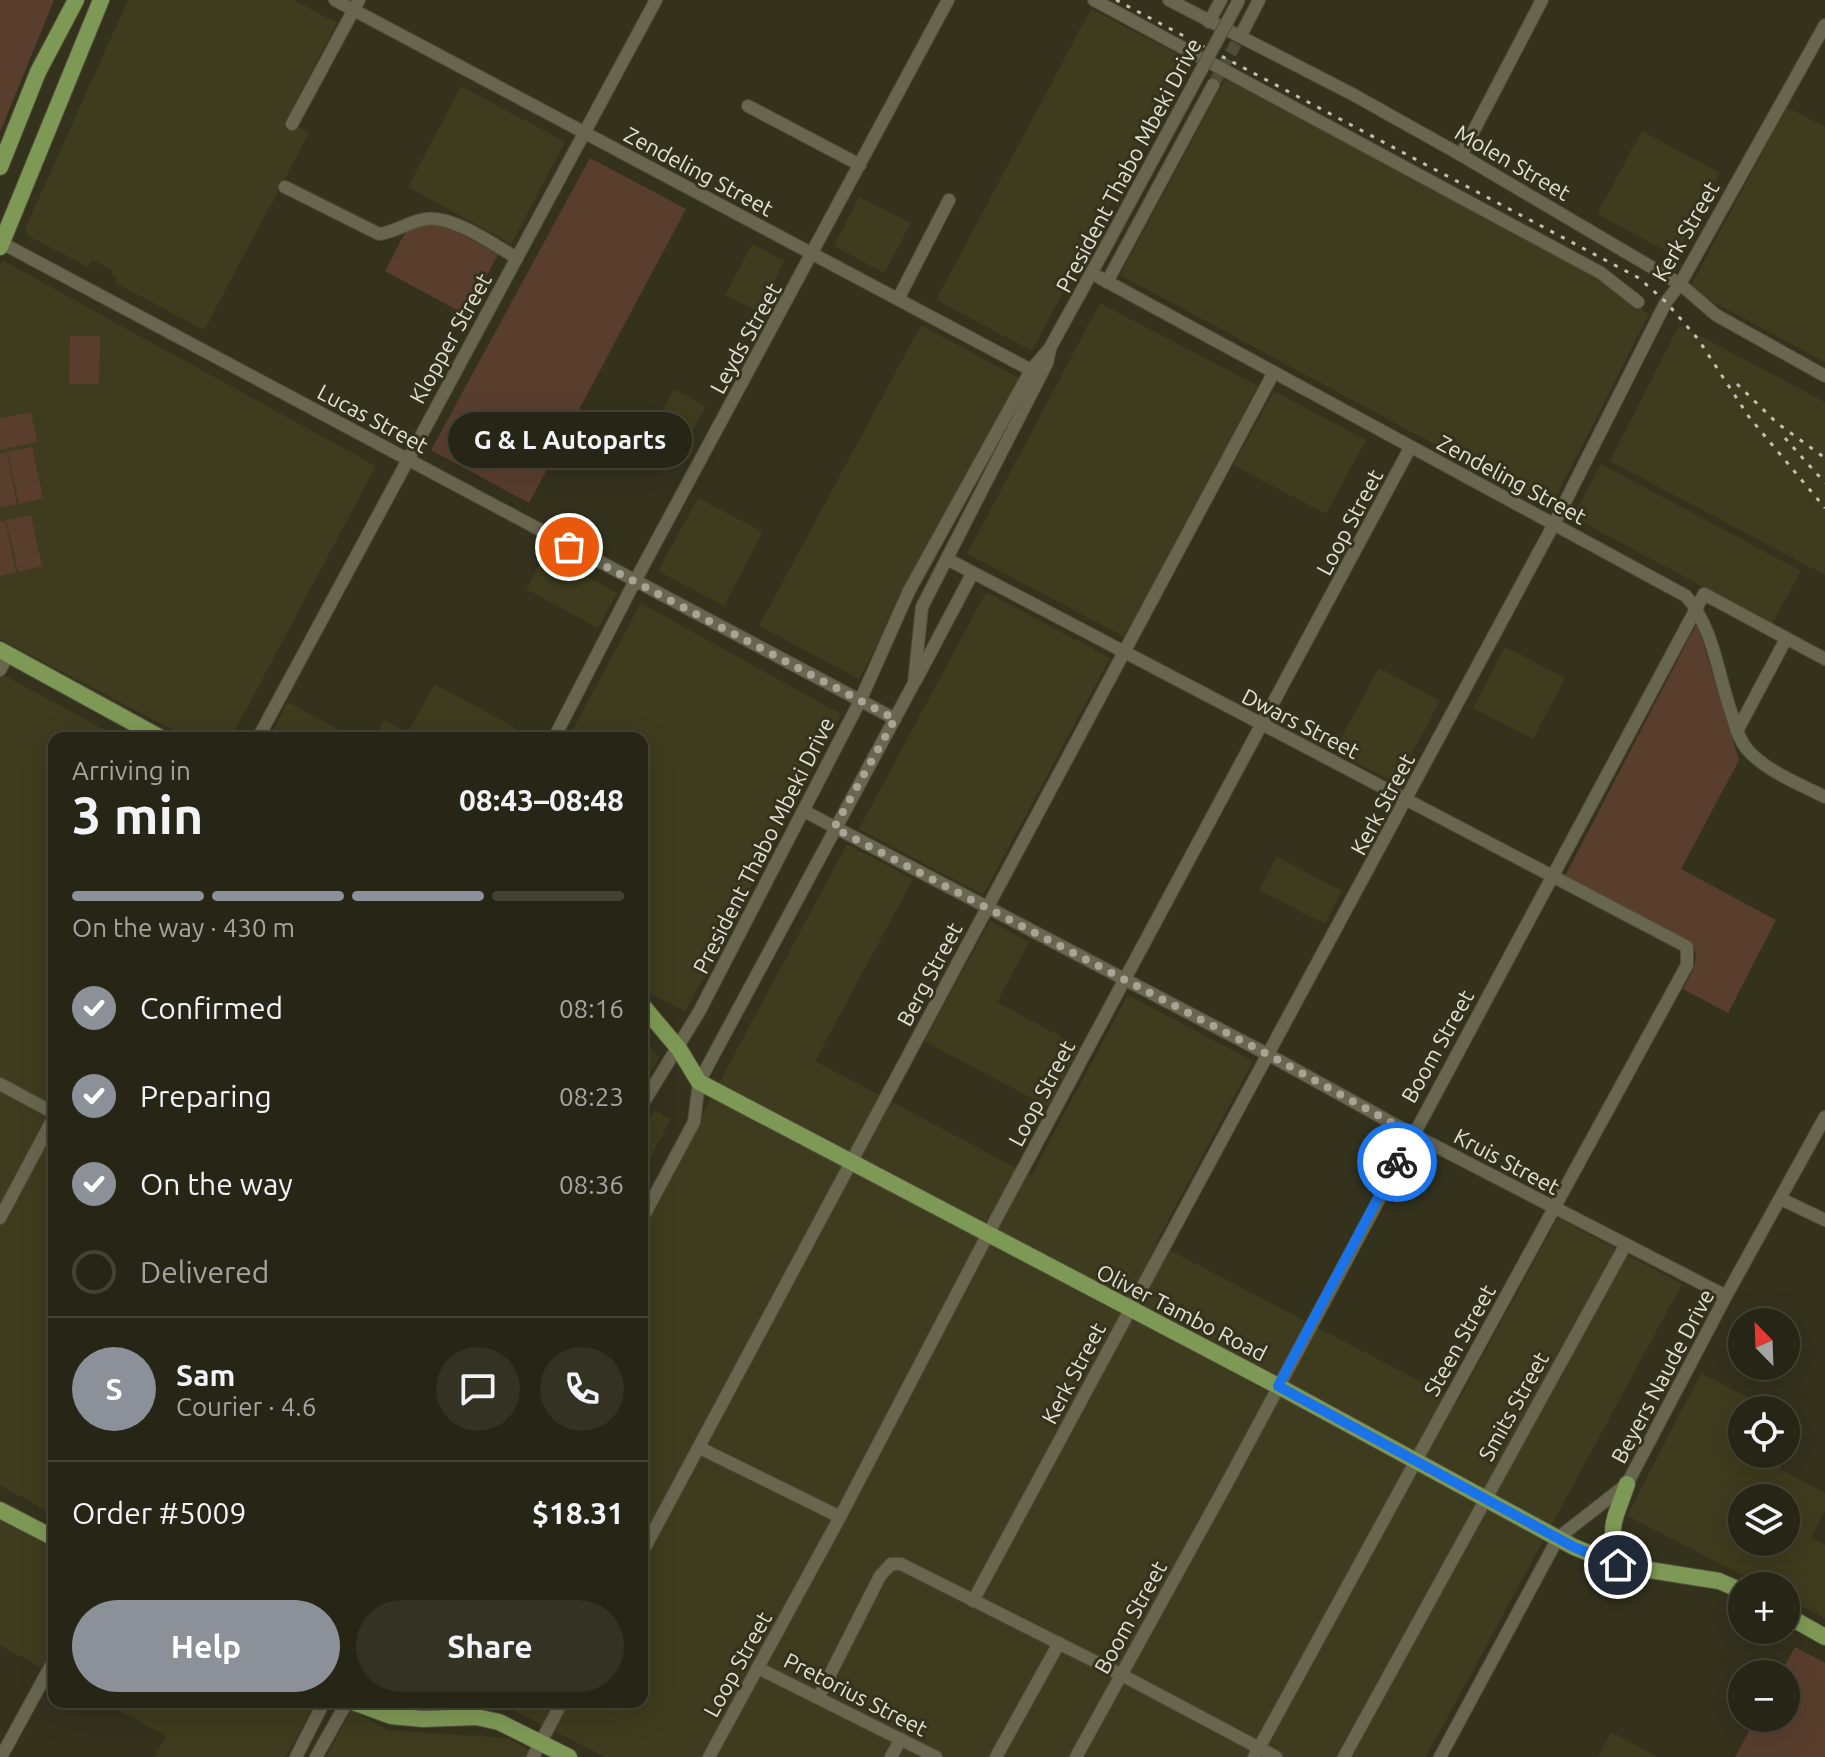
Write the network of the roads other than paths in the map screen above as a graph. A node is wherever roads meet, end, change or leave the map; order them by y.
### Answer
1 (76, 0) edge
2 (101, 0) edge
3 (335, 0) edge
4 (656, 0) edge
5 (948, 0) edge
6 (1094, 0) edge
7 (1169, 0) edge
8 (1221, 0) edge
9 (1239, 0) edge
10 (1259, 0) edge
11 (1542, 0) edge
12 (356, 5) edge
13 (1209, 22) junction
14 (1825, 25) edge
15 (1243, 31) tunnel mouth
16 (1213, 85) tunnel mouth
17 (748, 106) dead end
18 (292, 124) dead end
19 (585, 134) junction
20 (1461, 155) junction
21 (860, 165) junction
22 (0, 167) edge
23 (285, 187) dead end
24 (949, 200) dead end
25 (1, 244) edge
26 (813, 255) junction
27 (517, 258) junction
28 (1093, 274) junction
29 (1107, 282) junction
30 (1680, 284) junction
31 (898, 299) junction
32 (1638, 302) dead end
33 (1050, 348) junction
34 (1031, 370) junction
35 (1274, 372) junction
36 (1825, 376) edge
37 (1036, 384) junction
38 (1410, 448) junction
39 (407, 458) junction
40 (1554, 524) junction
41 (947, 559) junction
42 (972, 574) junction
43 (635, 581) junction
44 (1696, 608) junction
45 (1786, 639) junction
46 (4, 652) edge
47 (1125, 654) junction
48 (1825, 659) edge
49 (0, 670) edge
50 (914, 683) junction
51 (860, 701) junction
52 (895, 719) junction
53 (1263, 725) junction
54 (1737, 731) junction
55 (150, 732) edge
56 (261, 732) edge
57 (557, 732) edge
58 (1825, 797) edge
59 (1407, 800) junction
60 (804, 811) junction
61 (834, 828) junction
62 (1552, 876) junction
63 (986, 908) junction
64 (1680, 943) joint
65 (1125, 980) junction
66 (648, 1010) edge
67 (680, 1047) junction
68 (1269, 1055) junction
69 (699, 1082) junction
70 (0, 1084) edge
71 (648, 1095) edge
72 (48, 1112) edge
73 (1825, 1117) edge
74 (48, 1126) edge
75 (1412, 1134) junction
76 (852, 1162) junction
77 (1781, 1199) junction
78 (648, 1208) edge
79 (1554, 1208) junction
80 (0, 1218) edge
81 (1825, 1220) edge
82 (988, 1234) junction
83 (1626, 1244) junction
84 (1726, 1296) junction
85 (1129, 1310) junction
86 (1278, 1386) junction
87 (700, 1448) junction
88 (1416, 1460) junction
89 (1627, 1484) junction
90 (1486, 1497) junction
91 (0, 1510) edge
92 (840, 1517) junction
93 (48, 1535) edge
94 (1558, 1538) junction
95 (648, 1542) edge
96 (1631, 1568) junction
97 (1728, 1585) edge
98 (973, 1601) junction
99 (1800, 1623) edge
100 (1825, 1637) edge
101 (1059, 1643) junction
102 (758, 1668) junction
103 (48, 1671) edge
104 (1120, 1674) junction
105 (818, 1698) junction
106 (321, 1708) edge
107 (344, 1708) edge
108 (369, 1708) edge
109 (559, 1708) edge
110 (901, 1739) junction
111 (537, 1750) edge
112 (1257, 1752) edge
113 (1, 1757) edge
114 (296, 1757) edge
115 (316, 1757) edge
116 (569, 1757) edge
117 (709, 1757) edge
118 (891, 1757) edge
119 (936, 1757) edge
120 (996, 1757) edge
121 (1076, 1757) edge
122 (1276, 1757) edge
123 (1344, 1757) edge
124 (1440, 1757) edge

1 - 22 main road
2 - 25 main road
3 - 12 street, Zendeling Street
4 - 19 street, Klopper Street
5 - 21 street, Leyds Street
6 - 32 street
7 - 13 street, Molen Street
8 - 13 street
9 - 28 street, President Thabo Mbeki Drive, bridge
10 - 15 street
11 - 20 street
12 - 18 street
12 - 19 street, Zendeling Street
13 - 20 street, Molen Street
14 - 30 street, Kerk Street
16 - 29 street
17 - 21 street
19 - 26 street, Zendeling Street
19 - 27 street, Klopper Street
20 - 30 street, Molen Street
21 - 26 street, Leyds Street
23 - 27 street
24 - 31 street
25 - 39 street, Lucas Street
26 - 31 street, Zendeling Street
26 - 43 street, Leyds Street
27 - 39 street, Klopper Street
28 - 29 street, Zendeling Street
28 - 33 street, President Thabo Mbeki Drive
29 - 35 street, Zendeling Street
30 - 36 street, Molen Street
30 - 40 street, Kerk Street
31 - 34 street, Zendeling Street
33 - 34 street, President Thabo Mbeki Drive
33 - 37 street, President Thabo Mbeki Drive
34 - 37 street
34 - 51 street, President Thabo Mbeki Drive
35 - 38 street, Zendeling Street
35 - 47 street, Berg Street
37 - 41 street, President Thabo Mbeki Drive
38 - 40 street, Zendeling Street
38 - 53 street, Loop Street
39 - 43 street, Lucas Street
39 - 56 street, Klopper Street
40 - 44 street, Zendeling Street
40 - 59 street, Kerk Street
41 - 42 street, Dwars Street
41 - 50 street, President Thabo Mbeki Drive
42 - 47 street, Dwars Street
42 - 50 street
43 - 51 street, Lucas Street
43 - 57 street, Leyds Street
44 - 45 street
44 - 54 street
44 - 62 street, Boom Street
45 - 48 street
45 - 54 street
46 - 49 street
46 - 55 main road
47 - 53 street, Dwars Street
47 - 63 street, Berg Street
50 - 52 street, President Thabo Mbeki Drive
51 - 52 street, Lucas Street
51 - 60 street, President Thabo Mbeki Drive
52 - 61 street, President Thabo Mbeki Drive
53 - 59 street, Dwars Street
53 - 65 street, Loop Street
54 - 58 street
59 - 62 street, Dwars Street
59 - 68 street, Kerk Street
60 - 61 street, Kruis Street
60 - 67 street, President Thabo Mbeki Drive
61 - 63 street, Kruis Street
61 - 69 street, President Thabo Mbeki Drive
62 - 64 street, Dwars Street
62 - 75 street, Boom Street
63 - 65 street, Kruis Street
63 - 76 street, Berg Street
64 - 79 street, Steen Street
65 - 68 street, Kruis Street
65 - 82 street, Loop Street
66 - 67 main road
67 - 69 main road
67 - 71 street, President Thabo Mbeki Drive
68 - 75 street, Kruis Street
68 - 85 street, Kerk Street
69 - 76 main road, Oliver Tambo Road
69 - 78 street, President Thabo Mbeki Drive
70 - 72 street
73 - 77 street, Beyers Naude Drive
74 - 80 street
75 - 79 street, Kruis Street
75 - 86 street, Boom Street
76 - 82 main road, Oliver Tambo Road
76 - 87 street, Berg Street
77 - 81 street
77 - 84 street, Beyers Naude Drive
79 - 83 street, Kruis Street
79 - 88 street, Steen Street
82 - 85 main road, Oliver Tambo Road
82 - 92 street, Loop Street
83 - 84 street, Kruis Street
83 - 90 street, Smits Street
84 - 89 street, Beyers Naude Drive
85 - 86 main road, Oliver Tambo Road
85 - 98 street, Kerk Street
86 - 88 main road, Oliver Tambo Road
86 - 104 street, Boom Street
87 - 92 street
87 - 95 street, Berg Street
88 - 90 main road, Oliver Tambo Road
88 - 112 street, Steen Street
89 - 94 street, Beyers Naude Drive
89 - 96 main road
90 - 94 main road, Oliver Tambo Road
90 - 123 street, Smits Street
91 - 93 main road
92 - 102 street, Loop Street
94 - 96 main road, Oliver Tambo Road
94 - 124 street, Beyers Naude Drive
96 - 97 main road, Oliver Tambo Road
98 - 101 street
98 - 105 street
99 - 100 main road
101 - 104 street
101 - 120 street
102 - 105 street, Pretorius Street
102 - 117 street, Loop Street
103 - 113 street
104 - 112 street
104 - 121 street, Boom Street
105 - 110 street, Pretorius Street
106 - 114 street
107 - 115 street
108 - 111 main road
109 - 111 street
110 - 118 street
110 - 119 street, Pretorius Street
111 - 116 main road
112 - 122 street

